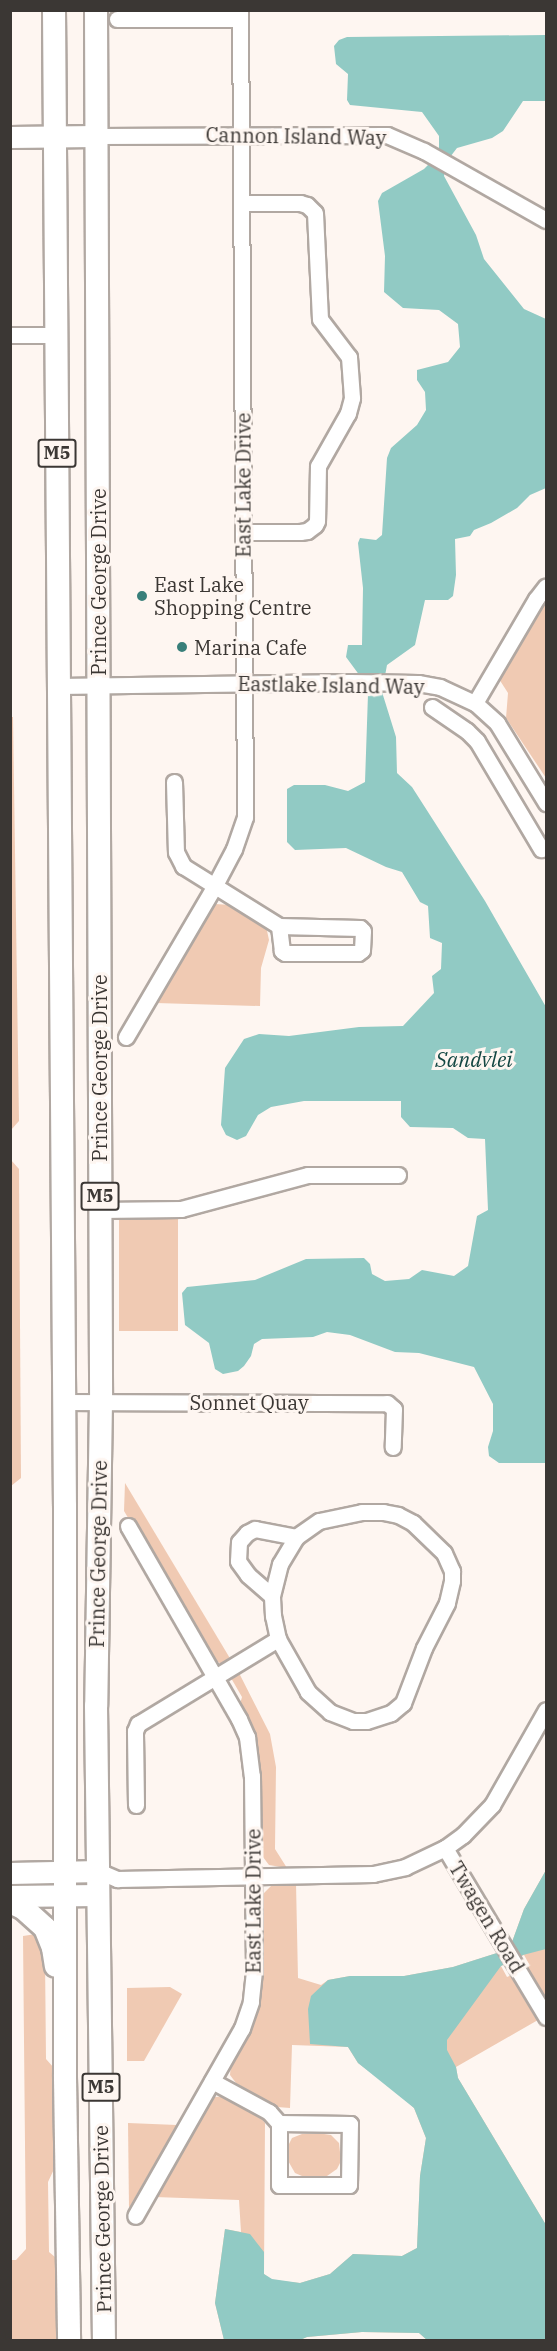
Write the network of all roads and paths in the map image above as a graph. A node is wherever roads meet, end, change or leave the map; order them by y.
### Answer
1 (54, 10) edge
2 (96, 10) edge
3 (240, 15) edge
4 (117, 19) dead end
5 (240, 134) junction
6 (10, 136) edge
7 (54, 136) junction
8 (96, 136) junction
9 (241, 203) junction
10 (546, 220) edge
11 (10, 335) edge
12 (56, 335) junction
13 (243, 532) junction
14 (546, 586) edge
15 (245, 683) junction
16 (58, 686) junction
17 (98, 686) junction
18 (475, 704) junction
19 (432, 707) dead end
20 (497, 723) junction
21 (477, 741) junction
22 (174, 782) dead end
23 (546, 803) edge
24 (541, 849) dead end
25 (215, 885) junction
26 (279, 926) junction
27 (126, 1037) dead end
28 (398, 1174) dead end
29 (100, 1210) junction
30 (100, 1401) junction
31 (63, 1402) junction
32 (393, 1447) dead end
33 (128, 1526) dead end
34 (296, 1537) junction
35 (272, 1596) junction
36 (278, 1640) junction
37 (215, 1677) junction
38 (546, 1710) edge
39 (136, 1805) dead end
40 (445, 1848) junction
41 (65, 1872) junction
42 (10, 1873) edge
43 (107, 1875) junction
44 (253, 1876) junction
45 (98, 1895) junction
46 (10, 1896) edge
47 (65, 1896) junction
48 (10, 1902) edge
49 (546, 2017) edge
50 (65, 2078) junction
51 (212, 2081) junction
52 (279, 2123) junction
53 (135, 2216) dead end
54 (69, 2280) junction
55 (103, 2280) junction
56 (69, 2340) edge
57 (104, 2340) edge

1 - 7 main road, Prince George Drive / M5
2 - 8 main road, Prince George Drive / M5
3 - 4 street
3 - 5 street, East Lake Drive
5 - 8 street, Cannon Island Way
5 - 9 street, East Lake Drive
5 - 10 street, Cannon Island Way
6 - 7 street
7 - 8 street
7 - 12 main road, Prince George Drive / M5
8 - 17 main road, Prince George Drive / M5
9 - 13 street, East Lake Drive
9 - 13 street
11 - 12 street
12 - 16 main road, Prince George Drive / M5
13 - 15 street, East Lake Drive
14 - 18 street
15 - 17 street, Eastlake Island Way
15 - 18 street, Eastlake Island Way
15 - 25 street, East Lake Drive
16 - 17 street, Eastlake Island Way
16 - 31 main road, Prince George Drive / M5
17 - 29 main road, Prince George Drive / M5
18 - 20 street, Eastlake Island Way
19 - 21 street
20 - 21 street
20 - 23 street, Eastlake Island Way
21 - 24 street
22 - 25 street
25 - 26 street
25 - 27 street, East Lake Drive
26 - 26 street
28 - 29 street
29 - 30 main road, Prince George Drive / M5
30 - 31 street, Sonnet Quay
30 - 32 street, Sonnet Quay
30 - 43 main road, Prince George Drive / M5
31 - 41 main road, Prince George Drive / M5
33 - 37 street, East Lake Drive
34 - 35 street
34 - 35 street
34 - 36 street
35 - 36 street
36 - 37 street
37 - 39 street
37 - 44 street, East Lake Drive
38 - 40 street
40 - 44 street
40 - 49 street, Twagen Road
41 - 42 street
41 - 43 street
41 - 47 main road, Prince George Drive / M5
43 - 44 street
43 - 45 main road, Prince George Drive / M5
44 - 51 street, East Lake Drive
45 - 47 street
45 - 55 main road, Prince George Drive / M5
46 - 47 street
47 - 50 main road, Prince George Drive / M5
48 - 50 main road
50 - 54 main road, Prince George Drive / M5
51 - 52 street
51 - 53 street, East Lake Drive
52 - 52 street
54 - 55 main road
54 - 56 main road, Prince George Drive / M5
55 - 57 main road, Prince George Drive / M5

